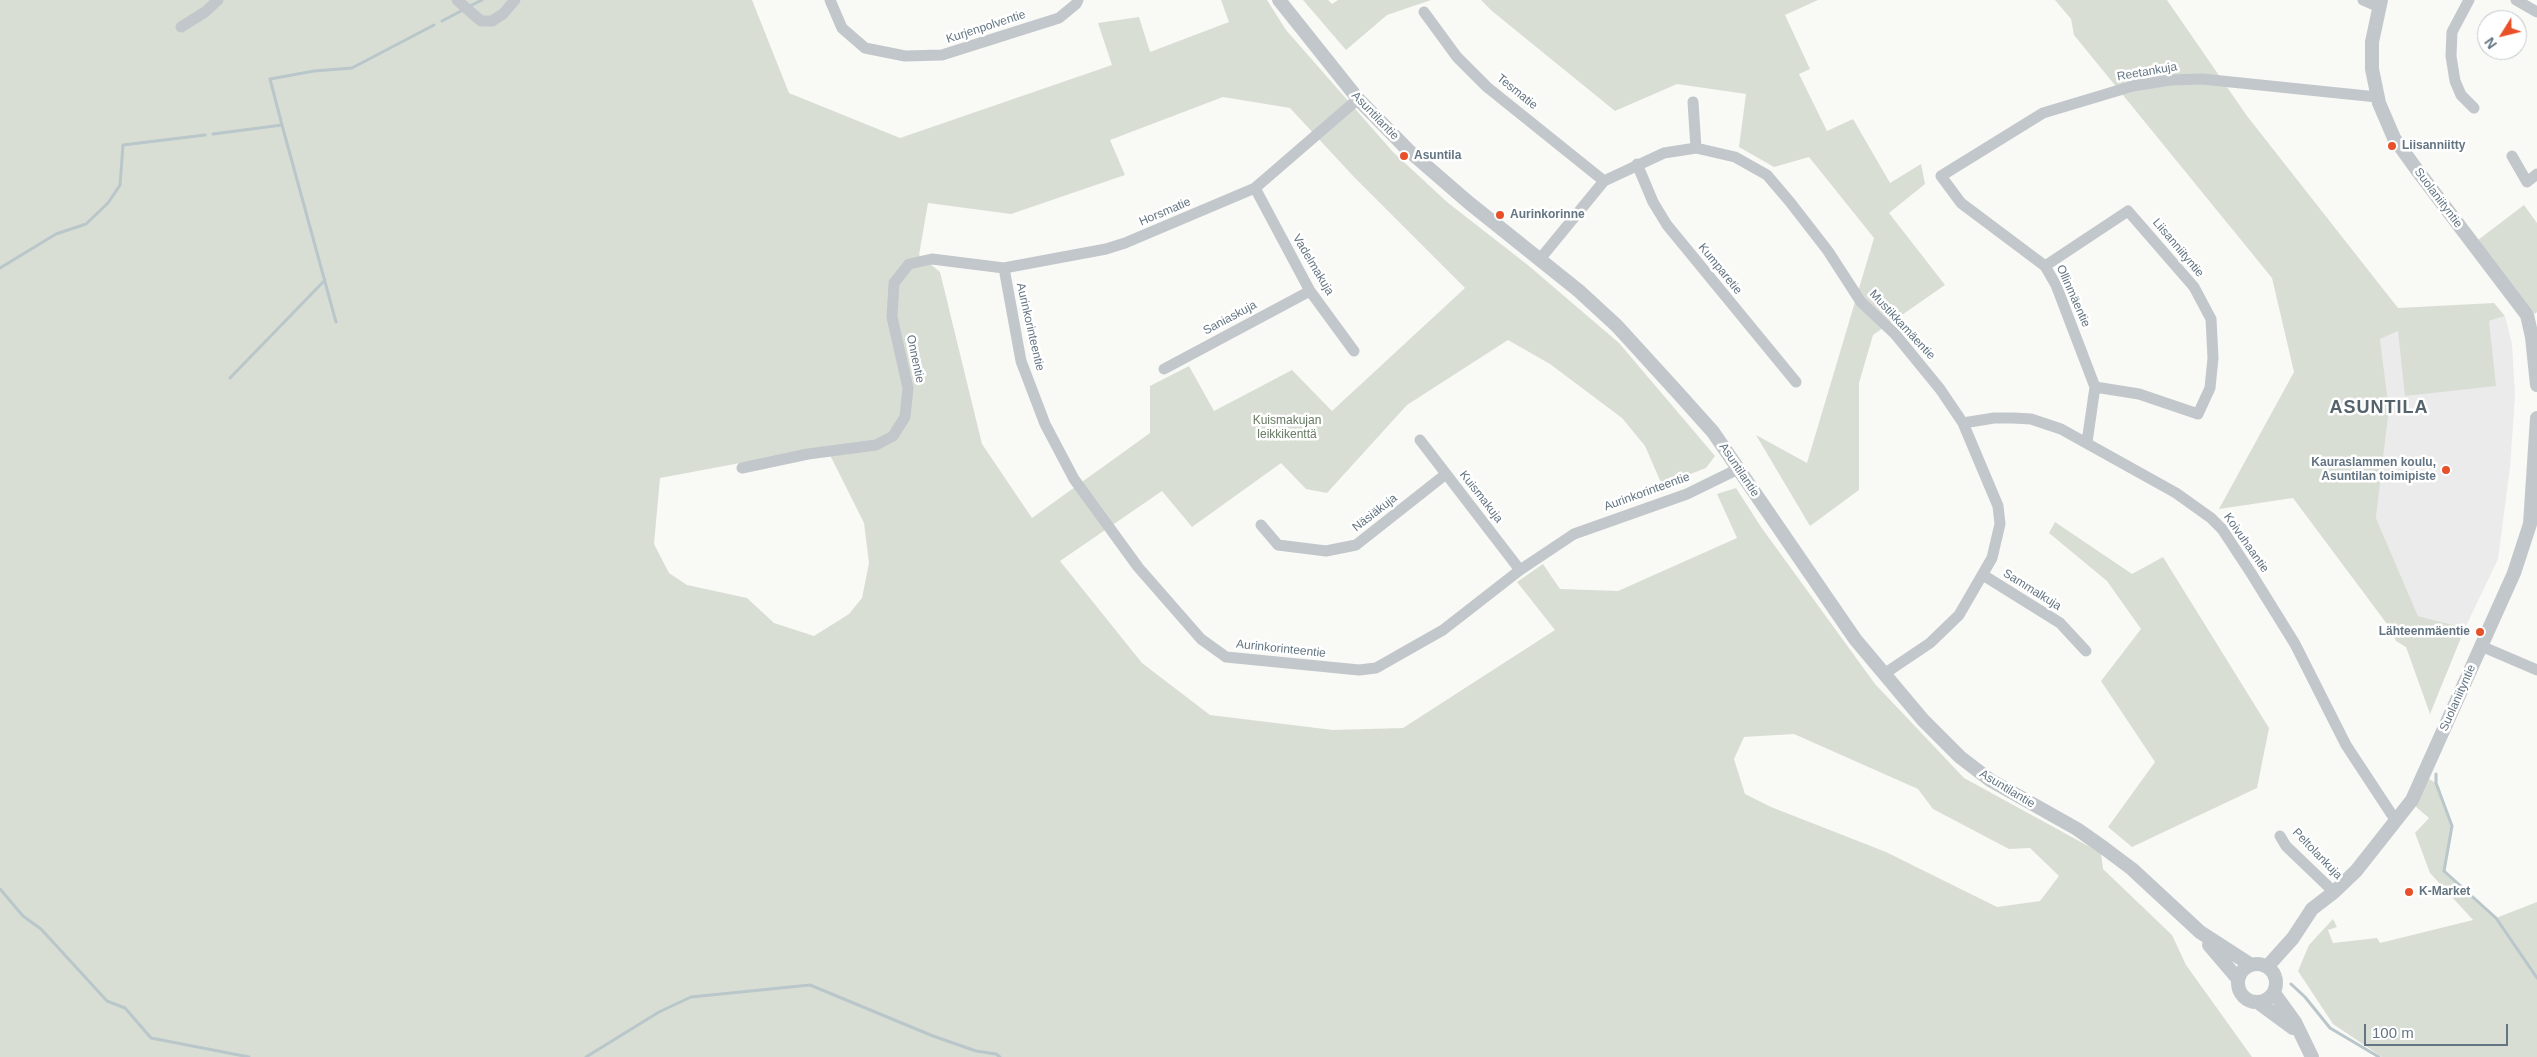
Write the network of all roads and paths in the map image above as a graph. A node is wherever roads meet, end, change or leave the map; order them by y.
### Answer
1 (218, 0) edge
2 (458, 0) edge
3 (515, 0) edge
4 (830, 0) edge
5 (1078, 0) edge
6 (1278, 0) edge
7 (2363, 0) edge
8 (2469, 0) edge
9 (2516, 0) edge
10 (2380, 3) edge
11 (1424, 12) dead end
12 (2537, 12) edge
13 (181, 27) dead end
14 (2377, 97) junction
15 (1358, 99) junction
16 (1694, 102) dead end
17 (2474, 108) dead end
18 (1696, 148) junction
19 (2512, 156) dead end
20 (1637, 164) junction
21 (2537, 174) edge
22 (1941, 176) joint
23 (1604, 181) junction
24 (1256, 188) junction
25 (1540, 258) junction
26 (948, 260) joint
27 (2045, 266) junction
28 (1004, 268) junction
29 (1310, 291) junction
30 (1354, 351) dead end
31 (1164, 369) dead end
32 (1796, 382) dead end
33 (2537, 385) edge
34 (2095, 387) junction
35 (2537, 418) edge
36 (1963, 423) junction
37 (1420, 440) dead end
38 (2087, 442) junction
39 (742, 468) dead end
40 (1738, 469) junction
41 (1446, 474) junction
42 (1261, 525) dead end
43 (2534, 525) edge
44 (1520, 570) junction
45 (1983, 576) junction
46 (2481, 646) junction
47 (2086, 651) dead end
48 (2537, 670) edge
49 (1884, 674) junction
50 (2396, 821) junction
51 (2280, 836) dead end
52 (2334, 892) junction
53 (2200, 932) junction
54 (2251, 965) junction
55 (2271, 972) junction
56 (2238, 979) junction
57 (2274, 994) junction
58 (2259, 1002) junction
59 (2300, 1036) junction
60 (2312, 1057) edge

1 - 13 street
2 - 3 street
4 - 5 street, Kurjenpolventie
6 - 15 street, Asuntilantie
7 - 10 street
8 - 17 street
9 - 12 street
10 - 14 street, Suolaniityntie
11 - 23 street, Tesmatie
14 - 22 street, Reetankuja
14 - 33 street, Suolaniityntie
15 - 24 street, Horsmatie
15 - 25 street, Asuntilantie
16 - 18 street
18 - 20 street, Mustikkamäentie
18 - 36 street, Mustikkamäentie
19 - 21 street
20 - 23 street, Mustikkamäentie
20 - 32 street, Kumparetie
22 - 27 street, Ollinmäentie
23 - 25 street, Mustikkamäentie
24 - 28 street, Horsmatie
24 - 29 street, Vadelmakuja
25 - 40 street, Asuntilantie
26 - 28 street, Horsmatie
26 - 39 street, Onnentie
27 - 34 street, Ollinmäentie
27 - 34 street, Liisanniityntie
28 - 44 street, Aurinkorinteentie
29 - 30 street, Vadelmakuja
29 - 31 street, Saniaskuja
34 - 38 street, Ollinmäentie
35 - 43 street, Suolaniityntie
36 - 38 street, Koivuhaantie
36 - 45 street, Mustikkamäentie
37 - 41 street, Kuismakuja
38 - 50 street, Koivuhaantie
40 - 44 street, Aurinkorinteentie
40 - 49 street, Asuntilantie
41 - 42 street, Näsiäkuja
41 - 44 street, Kuismakuja
43 - 46 street, Suolaniityntie
45 - 47 street, Sammalkuja
45 - 49 street, Mustikkamäentie
46 - 48 street
46 - 50 street, Suolaniityntie
49 - 53 street, Asuntilantie
50 - 52 street, Suolaniityntie
51 - 52 street, Peltolankuja
52 - 55 street, Suolaniityntie
53 - 54 street, Asuntilantie
53 - 56 street, Asuntilantie
54 - 55 street
54 - 56 street
55 - 57 street
56 - 58 street
57 - 58 street
57 - 59 street
58 - 59 street
59 - 60 street

